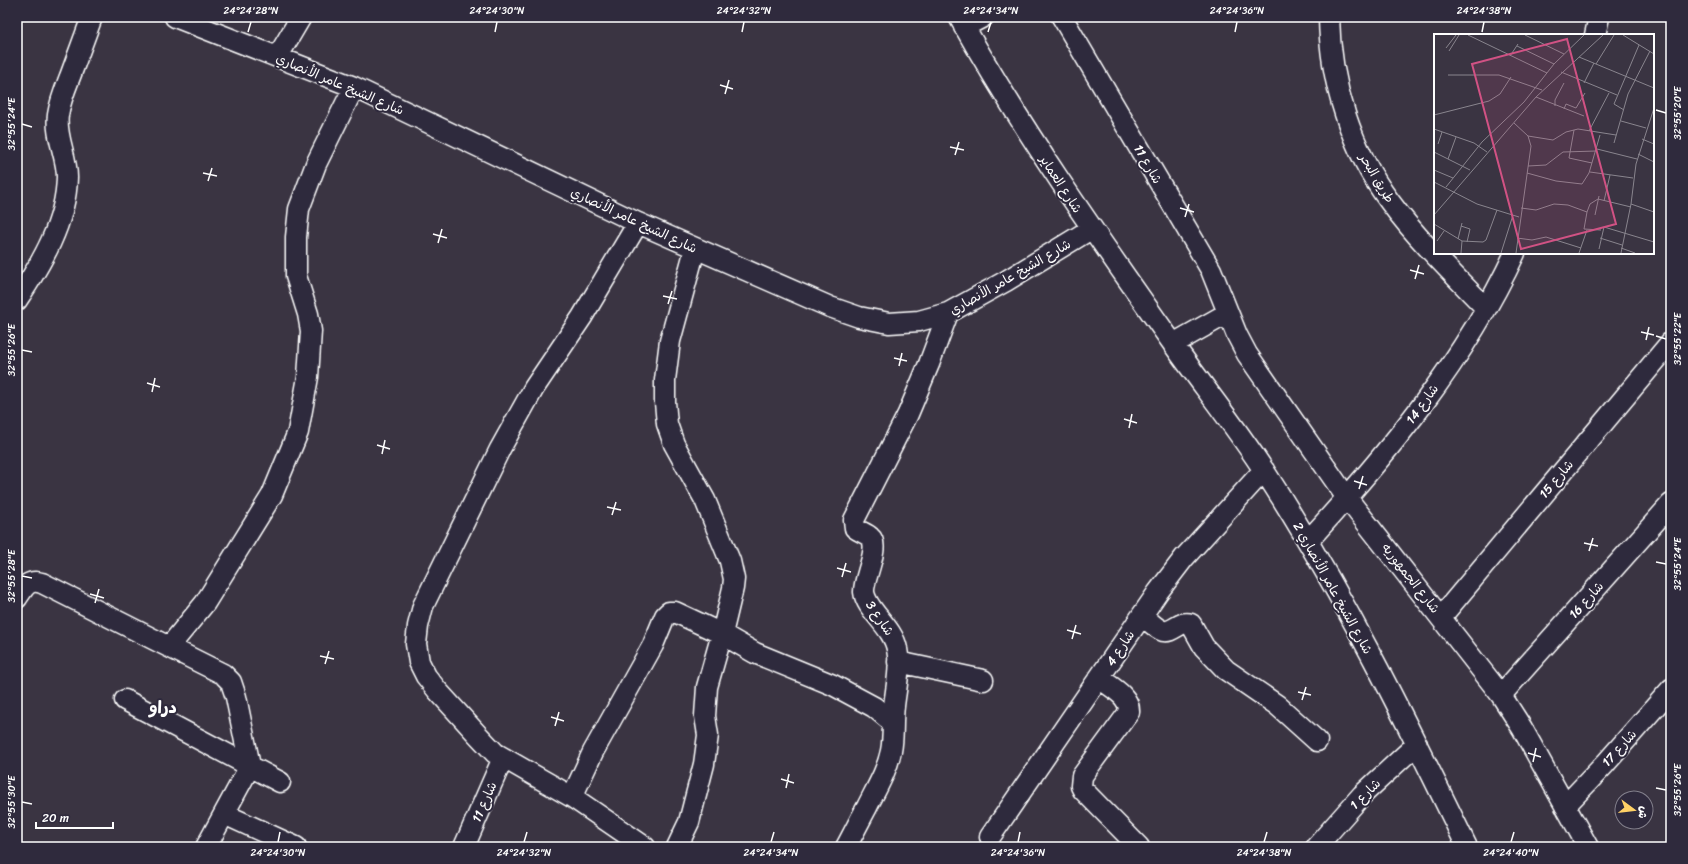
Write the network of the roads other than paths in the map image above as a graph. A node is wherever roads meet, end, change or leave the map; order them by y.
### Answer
1 (92, 17) edge
2 (175, 17) edge
3 (301, 17) edge
4 (983, 17) edge
5 (1062, 17) edge
6 (1329, 17) edge
7 (1599, 17) edge
8 (962, 22) edge
9 (1595, 34) edge
10 (278, 56) junction
11 (354, 87) junction
12 (638, 223) junction
13 (1091, 229) junction
14 (695, 249) junction
15 (1434, 252) edge
16 (1435, 254) edge
17 (1515, 254) edge
18 (17, 300) edge
19 (1486, 308) junction
20 (948, 313) junction
21 (1228, 313) junction
22 (1173, 344) junction
23 (1670, 346) edge
24 (1264, 470) junction
25 (1347, 498) junction
26 (1671, 504) edge
27 (1308, 541) junction
28 (17, 598) edge
29 (1142, 616) junction
30 (1441, 617) junction
31 (722, 634) junction
32 (169, 647) junction
33 (898, 662) junction
34 (1099, 678) junction
35 (983, 680) dead end
36 (1671, 689) edge
37 (1501, 695) junction
38 (125, 700) dead end
39 (892, 722) junction
40 (1317, 741) dead end
41 (1417, 744) junction
42 (504, 758) junction
43 (250, 766) junction
44 (280, 782) dead end
45 (572, 797) junction
46 (1565, 806) junction
47 (224, 814) junction
48 (990, 837) dead end
49 (847, 846) edge
50 (206, 847) edge
51 (296, 847) edge
52 (464, 847) edge
53 (645, 847) edge
54 (677, 847) edge
55 (1139, 847) edge
56 (1316, 847) edge
57 (1467, 847) edge
58 (1588, 847) edge

1 - 18 street
2 - 10 street, شارع الشيخ عامر الأنصاري
3 - 10 street
4 - 8 street
5 - 21 street, شارع 11
6 - 15 street, طريق البحر
7 - 9 street
8 - 13 street, شارع العماير
10 - 11 street, شارع الشيخ عامر الأنصاري
11 - 12 street, شارع الشيخ عامر الأنصاري
11 - 32 street
12 - 14 street, شارع الشيخ عامر الأنصاري
12 - 42 street
13 - 20 street, شارع الشيخ عامر الأنصاري
13 - 22 street, شارع العماير
14 - 20 street, شارع الشيخ عامر الأنصاري
14 - 31 street
16 - 19 street, طريق البحر
17 - 19 street, شارع 14
19 - 25 street, شارع 14
20 - 33 street, شارع 3
21 - 22 street
21 - 25 street, شارع الجمهوريه
22 - 24 street, شارع الشيخ عامر الأنصاري 2
23 - 30 street, شارع 15
24 - 27 street, شارع الشيخ عامر الأنصاري 2
24 - 29 street, شارع 4
25 - 27 street, شارع 14
25 - 30 street, شارع الجمهوريه
26 - 37 street, شارع 16
27 - 41 street, شارع الشيخ عامر الأنصاري 2
28 - 32 street
29 - 34 street, شارع 4
29 - 40 street
30 - 37 street, شارع الجمهوريه
31 - 39 street
31 - 45 street
31 - 54 street
32 - 43 street
33 - 35 street
33 - 39 street, شارع 3
34 - 48 street, شارع 4
34 - 55 street
36 - 46 street, شارع 17
37 - 46 street, شارع الجمهوريه
38 - 43 street
39 - 49 street, شارع 3
41 - 56 street, شارع 1
41 - 57 street, شارع الشيخ عامر الأنصاري 2
42 - 45 street
42 - 52 street, شارع 11
43 - 44 street
43 - 47 street
45 - 53 street
46 - 58 street, شارع الجمهوريه
47 - 50 street
47 - 51 street

